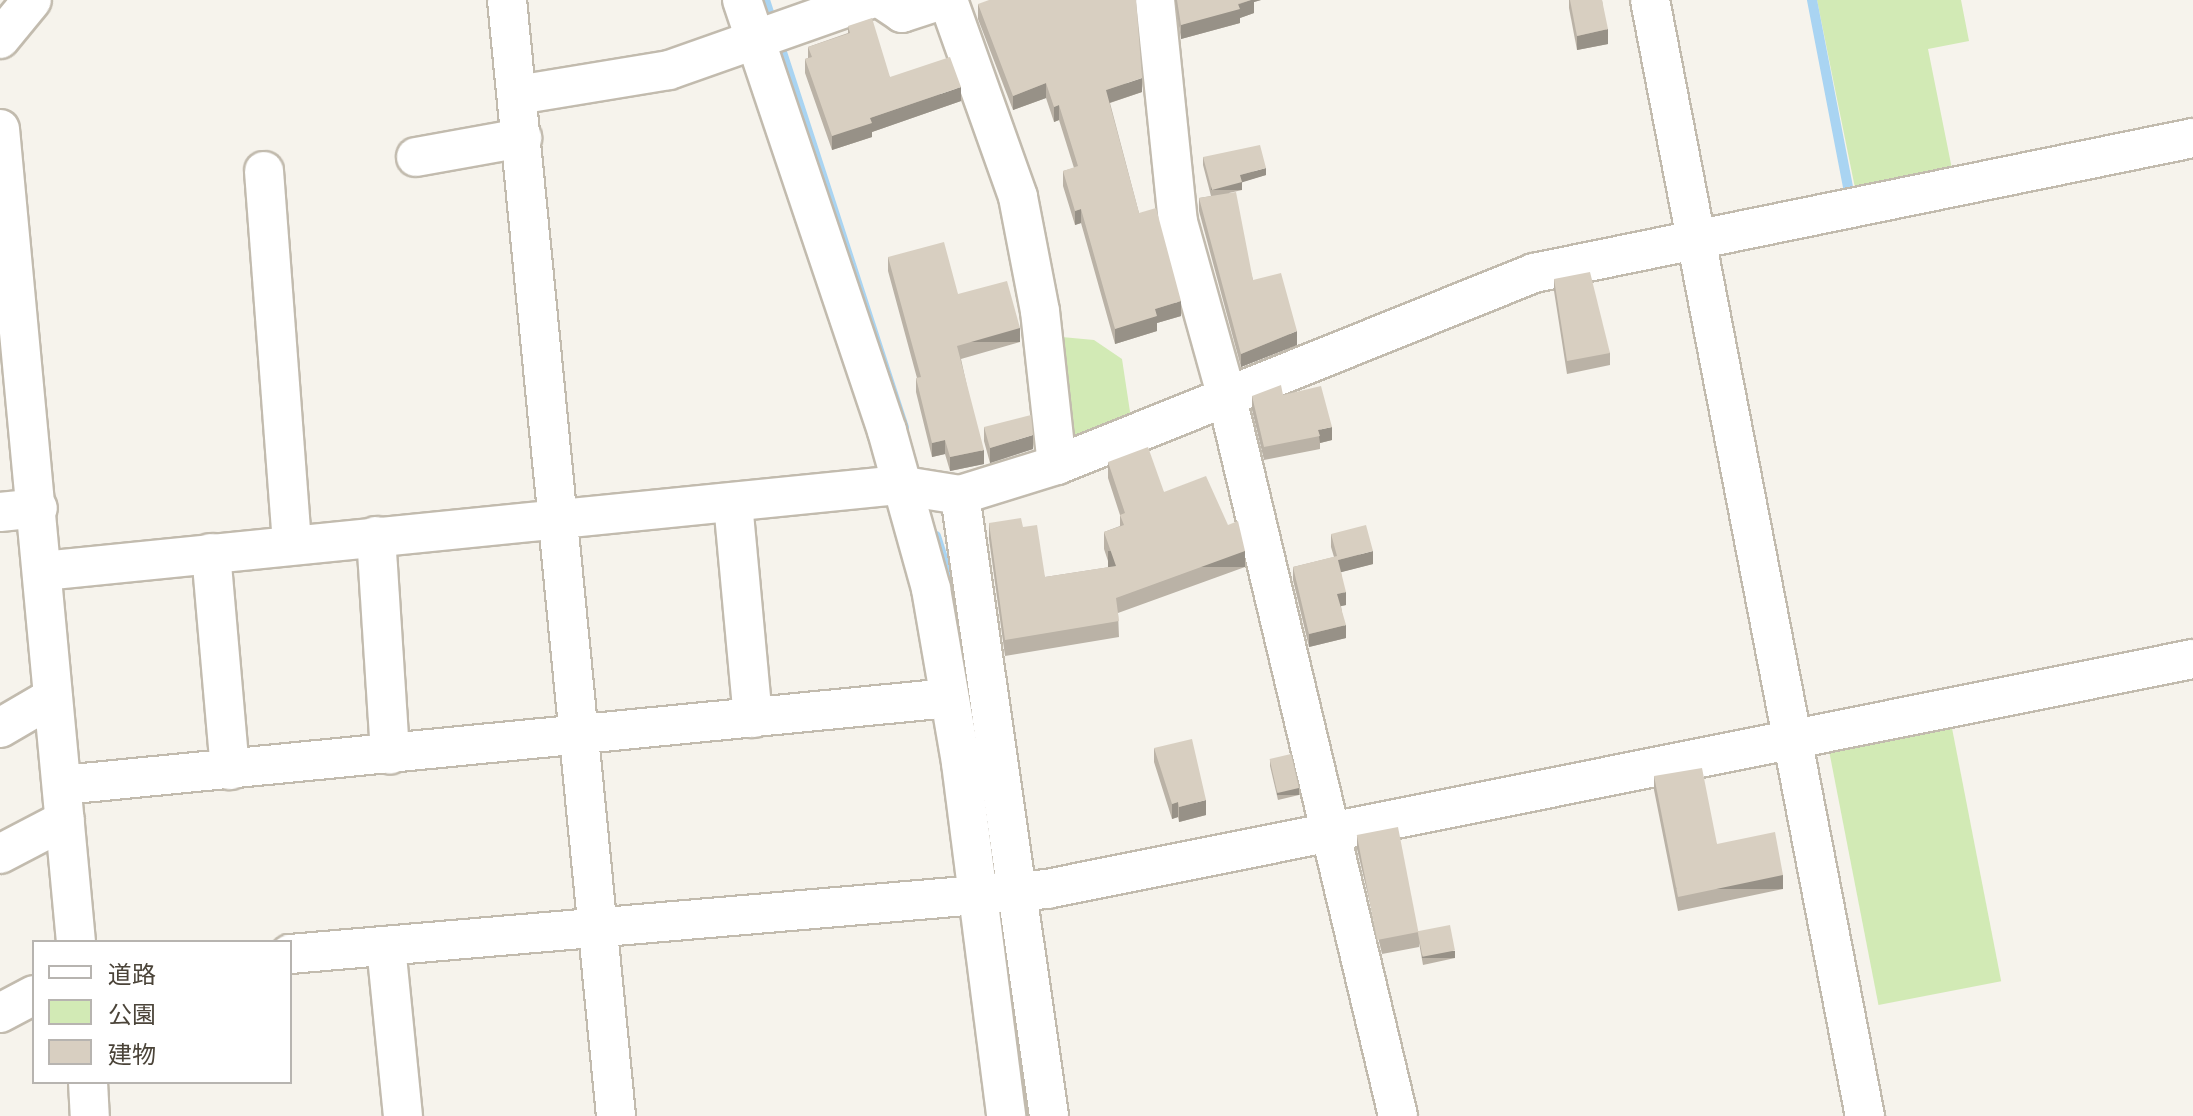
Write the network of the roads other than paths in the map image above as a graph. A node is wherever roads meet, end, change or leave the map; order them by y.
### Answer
1 (32, 0) edge
2 (507, 0) edge
3 (742, 0) edge
4 (868, 0) edge
5 (883, 0) edge
6 (945, 0) edge
7 (1155, 0) edge
8 (1650, 0) edge
9 (0, 39) edge
10 (755, 40) junction
11 (518, 95) junction
12 (0, 129) edge
13 (522, 138) junction
14 (2193, 138) edge
15 (416, 157) dead end
16 (264, 171) dead end
17 (1695, 238) junction
18 (1227, 398) junction
19 (1057, 465) junction
20 (898, 485) junction
21 (960, 495) junction
22 (733, 503) junction
23 (38, 508) junction
24 (0, 512) edge
25 (560, 517) junction
26 (376, 536) junction
27 (292, 544) junction
28 (211, 553) junction
29 (43, 571) junction
30 (2193, 659) edge
31 (53, 697) junction
32 (949, 698) junction
33 (753, 718) junction
34 (0, 728) edge
35 (582, 735) junction
36 (1793, 740) junction
37 (390, 755) junction
38 (230, 770) junction
39 (64, 803) junction
40 (1329, 834) junction
41 (0, 854) edge
42 (1020, 892) junction
43 (977, 894) junction
44 (598, 926) junction
45 (76, 940) edge
46 (386, 946) junction
47 (292, 954) edge
48 (32, 996) edge
49 (0, 1013) edge
50 (88, 1084) edge
51 (90, 1116) edge
52 (403, 1116) edge
53 (616, 1116) edge
54 (1006, 1116) edge
55 (1049, 1116) edge
56 (1398, 1116) edge
57 (1865, 1116) edge

1 - 9 street
2 - 11 street
3 - 10 street
4 - 10 street
5 - 6 street
6 - 19 street
7 - 18 street
8 - 17 street
10 - 11 street
10 - 20 street
11 - 13 street
12 - 23 street
13 - 15 street
13 - 25 street
14 - 17 street
16 - 27 street
17 - 18 street
17 - 36 street
18 - 19 street
18 - 40 street
19 - 21 street
20 - 21 street
20 - 22 street
20 - 32 street
21 - 42 street
22 - 25 street
22 - 33 street
23 - 24 street
23 - 29 street
25 - 26 street
25 - 35 street
26 - 27 street
26 - 37 street
27 - 28 street
28 - 29 street
28 - 38 street
29 - 31 street
30 - 36 street
31 - 34 street
31 - 39 street
32 - 33 street
32 - 43 street
33 - 35 street
35 - 37 street
35 - 44 street
36 - 40 street
36 - 57 street
37 - 38 street
38 - 39 street
39 - 41 street
39 - 45 street
40 - 42 street
40 - 56 street
42 - 43 street
42 - 55 street
43 - 44 street
43 - 54 street
44 - 46 street
44 - 53 street
46 - 47 street
46 - 52 street
48 - 49 street
50 - 51 street

